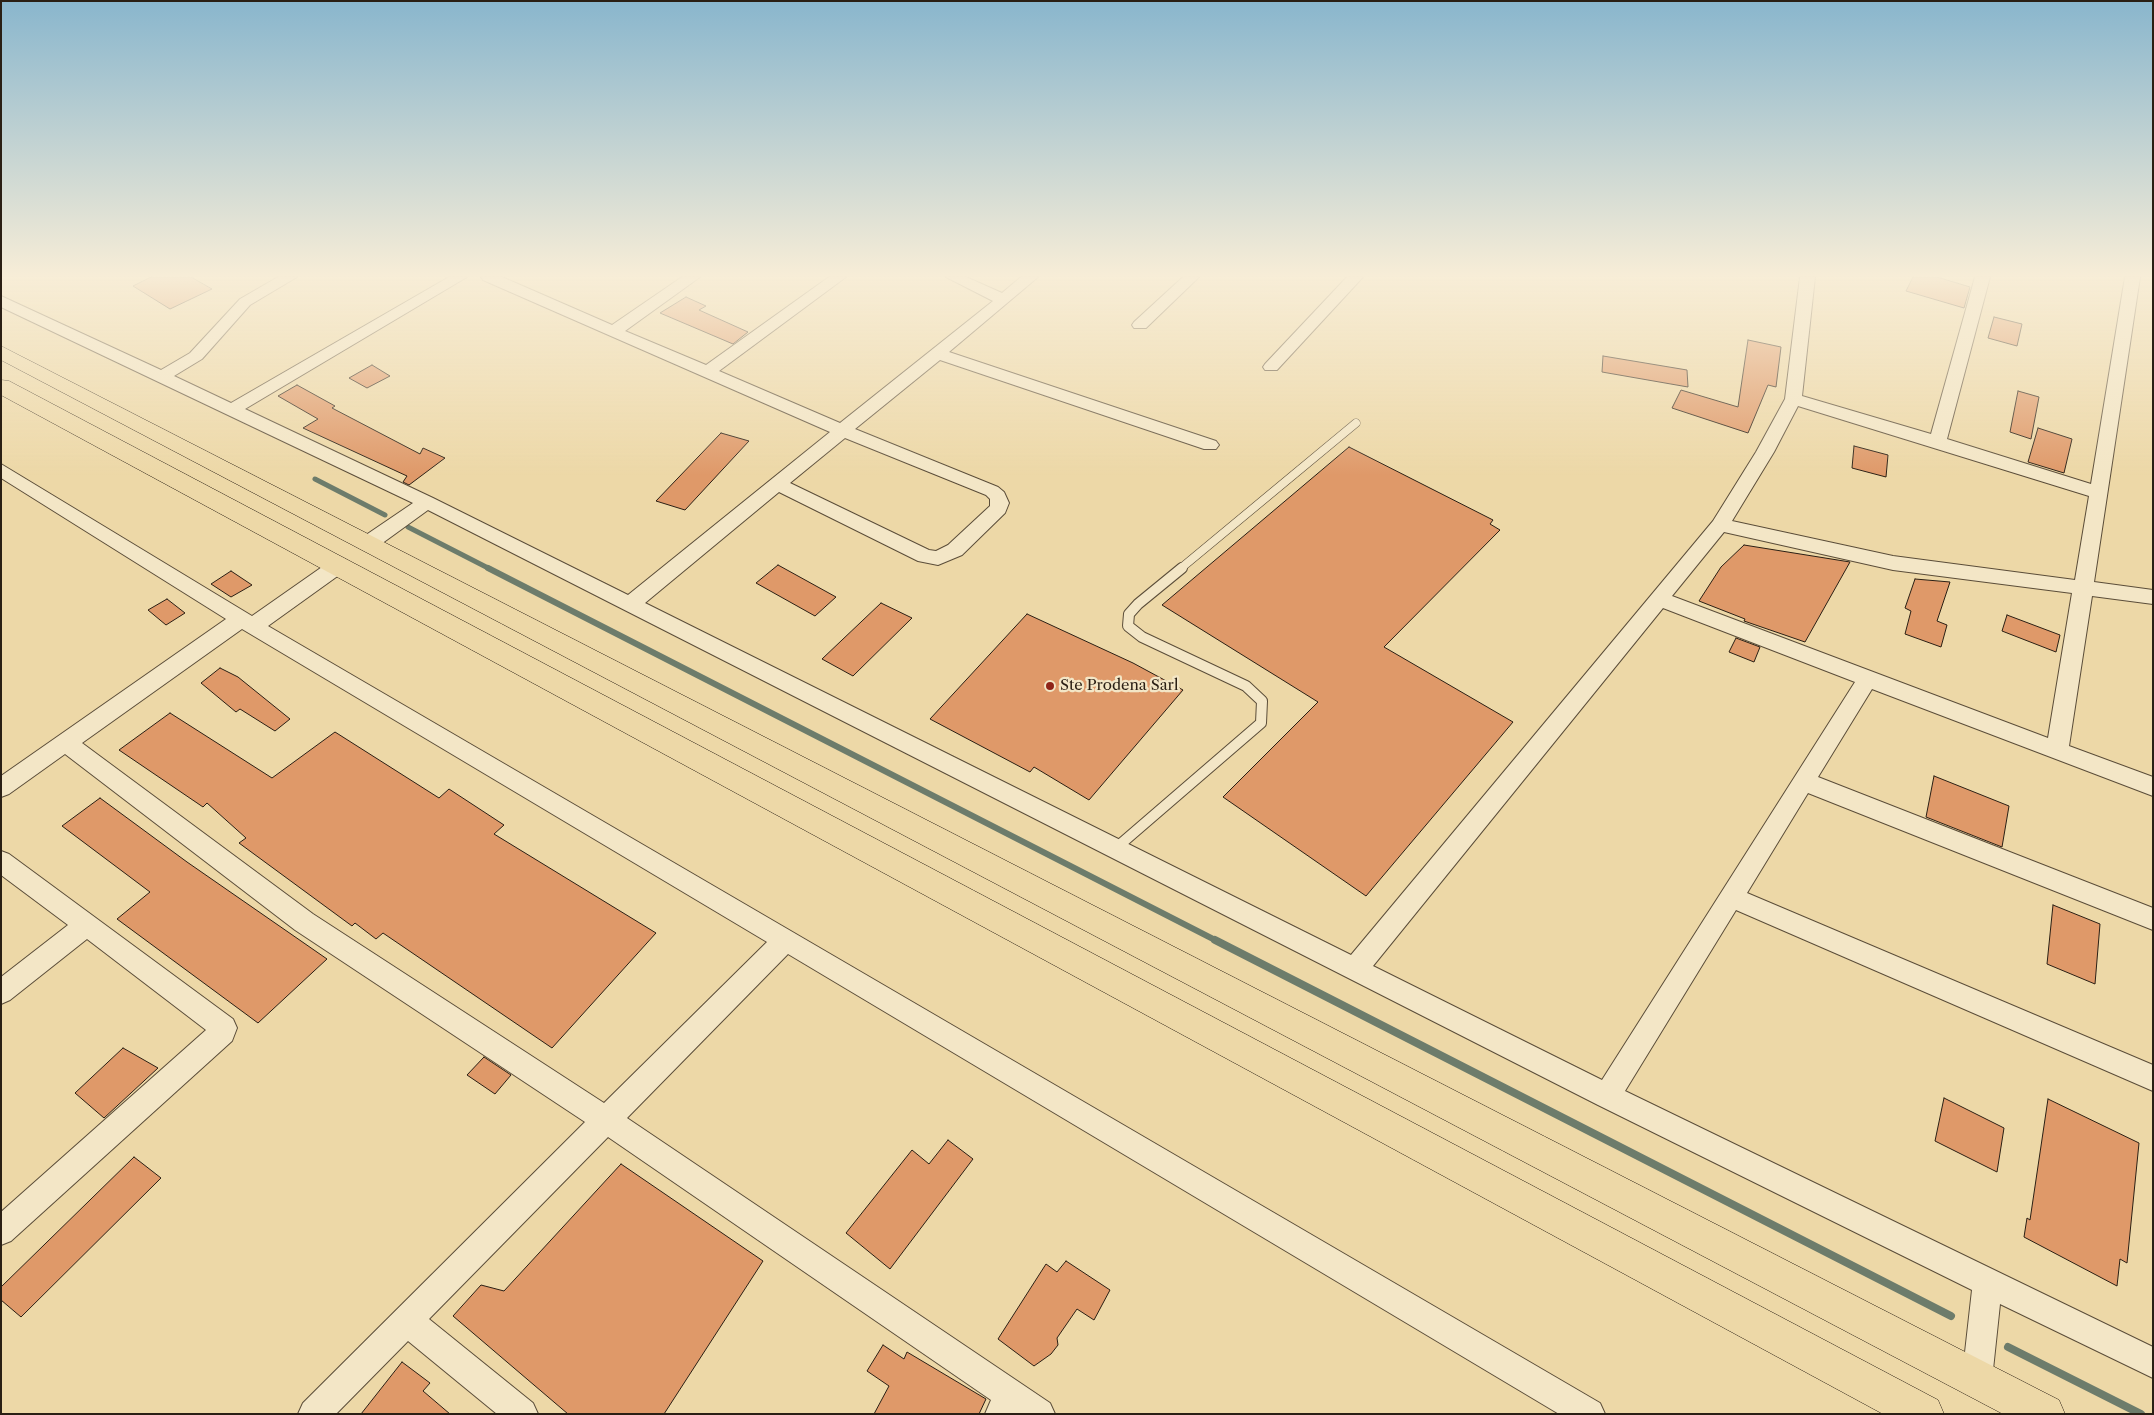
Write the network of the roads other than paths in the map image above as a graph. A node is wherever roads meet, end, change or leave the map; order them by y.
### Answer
1 (90, 343) edge
2 (208, 343) edge
3 (346, 343) edge
4 (643, 343) edge
5 (748, 343) edge
6 (951, 343) edge
7 (1294, 343) edge
8 (1800, 343) edge
9 (1965, 343) edge
10 (2122, 343) edge
11 (1, 352) edge
12 (938, 354) junction
13 (1271, 367) dead end
14 (709, 371) junction
15 (162, 377) junction
16 (1, 386) edge
17 (1793, 399) junction
18 (231, 410) junction
19 (1356, 423) dead end
20 (844, 431) junction
21 (1938, 442) junction
22 (1210, 445) dead end
23 (1, 470) edge
24 (777, 484) junction
25 (2098, 494) junction
26 (427, 502) junction
27 (1720, 525) junction
28 (370, 542) junction
29 (339, 565) junction
30 (2083, 589) junction
31 (2153, 597) edge
32 (1659, 599) junction
33 (630, 604) junction
34 (247, 623) junction
35 (1868, 678) junction
36 (66, 743) junction
37 (2057, 751) junction
38 (1803, 781) junction
39 (2153, 787) edge
40 (1, 788) edge
41 (1116, 848) junction
42 (1, 861) edge
43 (1731, 897) junction
44 (2153, 919) edge
45 (85, 926) junction
46 (786, 940) junction
47 (1355, 969) junction
48 (1, 992) edge
49 (2153, 1078) edge
50 (1607, 1096) junction
51 (606, 1120) junction
52 (1, 1231) edge
53 (1988, 1282) junction
54 (407, 1321) junction
55 (2153, 1363) edge
56 (1977, 1378) junction
57 (1006, 1404) edge
58 (314, 1414) edge
59 (522, 1414) edge
60 (1039, 1414) edge
61 (1589, 1414) edge
62 (1924, 1414) edge
63 (2044, 1414) edge

1 - 15 street
2 - 15 street
3 - 18 street
4 - 14 street
5 - 14 street
6 - 12 street
7 - 13 street
8 - 17 street
9 - 21 street
10 - 25 street
11 - 28 highway
12 - 20 street
12 - 22 street
14 - 20 street
15 - 18 street
16 - 29 highway
17 - 21 street
17 - 27 street
18 - 26 street
19 - 41 lane
20 - 24 street
20 - 24 street
21 - 25 street
23 - 34 street
24 - 33 street
25 - 30 street
26 - 28 street
26 - 33 street
27 - 30 street
27 - 32 street
28 - 56 highway
29 - 34 street
29 - 62 highway
30 - 31 street
30 - 37 street
32 - 35 street
32 - 47 street
33 - 41 street
34 - 36 street
34 - 46 street
35 - 37 street
35 - 38 street
36 - 40 street
36 - 51 street
37 - 39 street
38 - 43 street
38 - 44 street
41 - 47 street
42 - 45 street
43 - 49 street
43 - 50 street
45 - 48 street
45 - 52 street
46 - 51 street
46 - 61 street
47 - 50 street
50 - 53 street
51 - 54 street
51 - 57 street
53 - 55 street
53 - 56 street
54 - 58 street
54 - 59 street
56 - 63 highway
57 - 60 street

